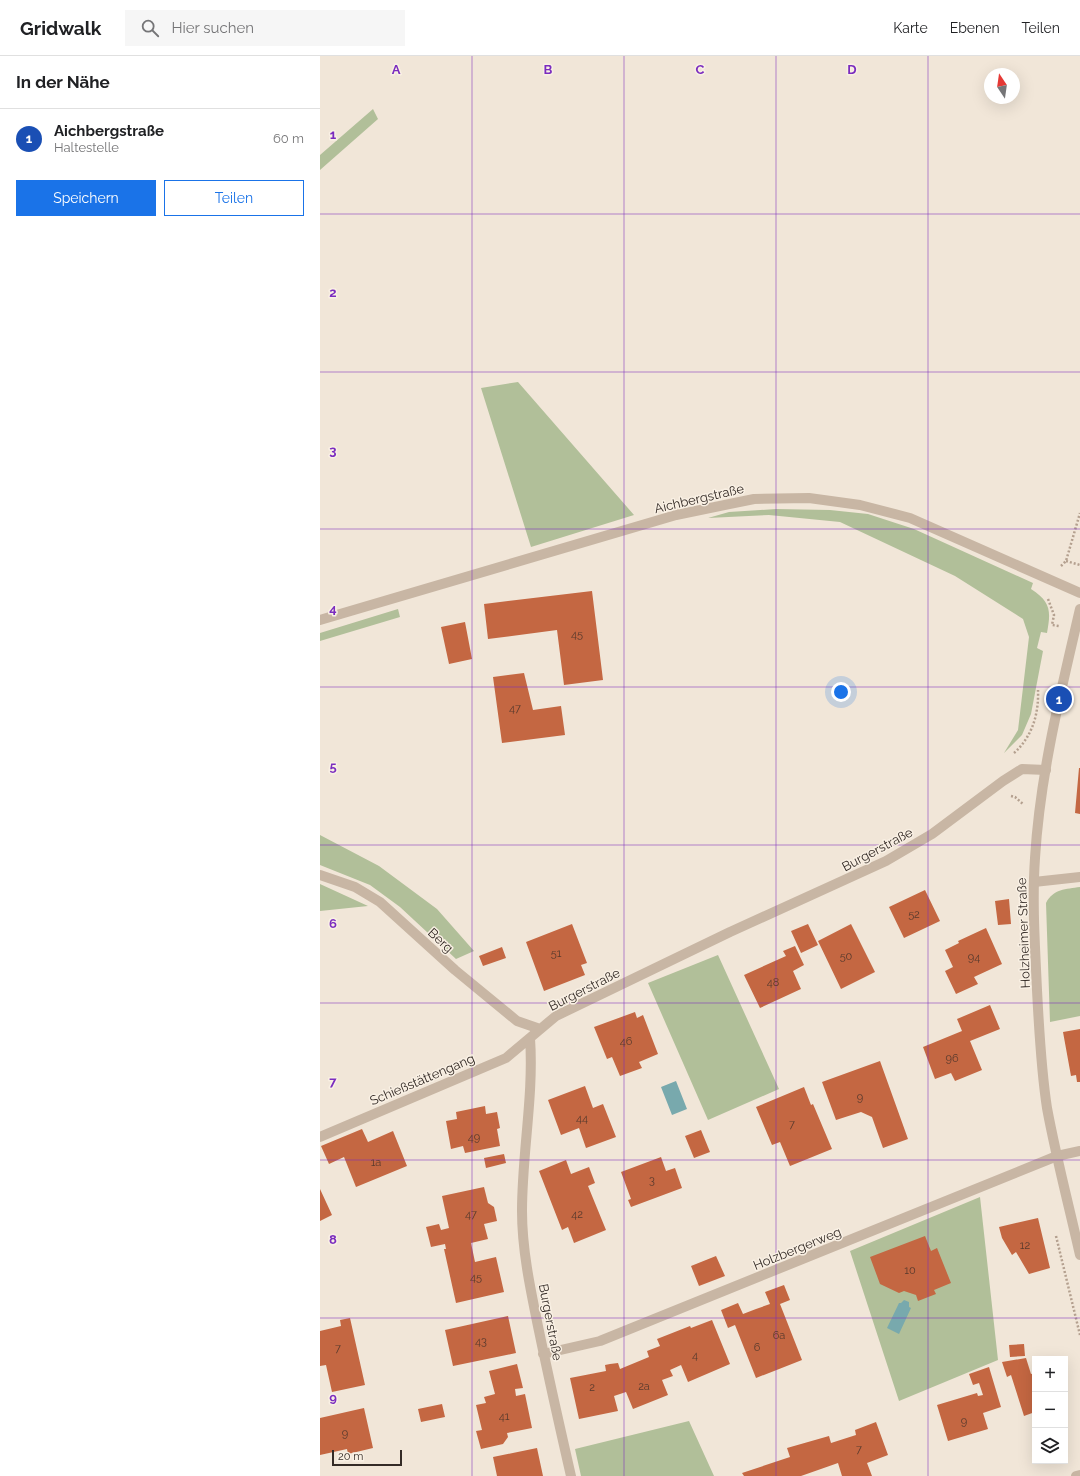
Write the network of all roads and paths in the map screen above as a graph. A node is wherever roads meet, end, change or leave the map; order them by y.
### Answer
1 (1066, 560) dead end
2 (1080, 565) edge
3 (1080, 593) edge
4 (1080, 609) edge
5 (320, 620) edge
6 (1046, 770) junction
7 (320, 875) edge
8 (1080, 877) edge
9 (1034, 882) junction
10 (540, 1029) junction
11 (530, 1038) junction
12 (320, 1137) edge
13 (1080, 1151) edge
14 (1057, 1156) junction
15 (1080, 1255) edge
16 (544, 1354) junction
17 (1080, 1475) edge
18 (571, 1476) edge
19 (1076, 1476) edge

1 - 2 path
3 - 5 street, Aichbergstraße
4 - 6 street, Holzheimer Straße
6 - 9 street, Holzheimer Straße
6 - 10 street, Burgerstraße
7 - 10 street, Berg
8 - 9 street
9 - 14 street, Holzheimer Straße
10 - 11 street, Burgerstraße
11 - 12 street, Schießstättengang
11 - 16 street, Burgerstraße
13 - 14 street, Holzbergerweg
14 - 15 street, Holzheimer Straße
14 - 16 street, Holzbergerweg
16 - 18 street, Burgerstraße
17 - 19 street

